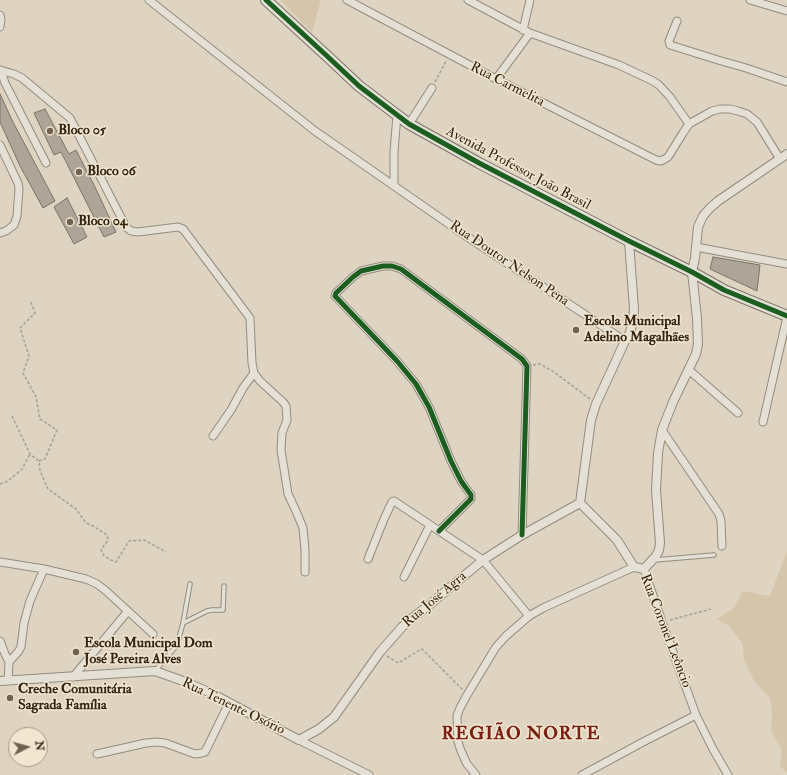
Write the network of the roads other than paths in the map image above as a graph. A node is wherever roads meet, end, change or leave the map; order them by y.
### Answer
1 (149, 0) edge
2 (266, 0) edge
3 (347, 0) edge
4 (468, 0) edge
5 (530, 0) edge
6 (750, 0) edge
7 (787, 11) edge
8 (0, 15) edge
9 (677, 21) dead end
10 (0, 27) edge
11 (527, 31) junction
12 (0, 70) edge
13 (496, 79) junction
14 (787, 82) edge
15 (432, 88) road end
16 (397, 115) junction
17 (409, 124) junction
18 (689, 124) junction
19 (0, 145) edge
20 (783, 156) edge
21 (46, 163) dead end
22 (394, 186) junction
23 (0, 233) edge
24 (629, 241) junction
25 (696, 247) junction
26 (787, 264) edge
27 (692, 272) junction
28 (787, 316) edge
29 (625, 341) junction
30 (689, 370) junction
31 (254, 373) junction
32 (738, 413) dead end
33 (763, 422) dead end
34 (662, 430) junction
35 (213, 436) dead end
36 (580, 502) junction
37 (430, 525) junction
38 (439, 531) junction
39 (522, 535) junction
40 (722, 546) dead end
41 (714, 555) dead end
42 (368, 558) dead end
43 (483, 560) junction
44 (654, 560) junction
45 (0, 562) edge
46 (634, 567) junction
47 (44, 569) junction
48 (644, 569) junction
49 (305, 572) dead end
50 (404, 577) dead end
51 (190, 584) dead end
52 (224, 586) dead end
53 (128, 611) junction
54 (529, 616) junction
55 (183, 623) junction
56 (153, 634) dead end
57 (0, 641) edge
58 (9, 662) junction
59 (155, 671) junction
60 (73, 677) junction
61 (4, 681) edge
62 (229, 703) junction
63 (696, 715) junction
64 (319, 729) joint
65 (299, 740) junction
66 (97, 754) dead end
67 (369, 775) edge
68 (476, 775) edge
69 (582, 775) edge
70 (728, 775) edge

1 - 22 street, Rua Doutor Nelson Pena
2 - 16 main road, Avenida Professor João Brasil
3 - 13 street, Rua Carmelita
4 - 11 street
5 - 11 street
6 - 7 street
8 - 10 street
9 - 14 street
11 - 13 street
11 - 18 street
12 - 21 street
12 - 31 street
13 - 18 street, Rua Carmelita
15 - 17 street
16 - 17 main road, Avenida Professor João Brasil
16 - 22 street
17 - 24 main road, Avenida Professor João Brasil
18 - 20 street
19 - 23 street
20 - 25 street
22 - 29 street, Rua Doutor Nelson Pena
24 - 27 main road, Avenida Professor João Brasil
24 - 29 street
25 - 26 street
25 - 27 street
27 - 28 main road, Avenida Professor João Brasil
27 - 30 street
28 - 33 street
29 - 36 street
30 - 32 street
30 - 34 street
31 - 35 street
31 - 49 street
34 - 40 street
34 - 44 street
36 - 39 street, Rua José Agra
36 - 46 street, Rua Coronel Leôncio
37 - 38 street
37 - 42 street
37 - 50 street
38 - 39 street
38 - 43 street
39 - 43 street, Rua José Agra
41 - 44 lane
43 - 54 street
43 - 64 street, Rua José Agra
44 - 48 street
45 - 47 street
46 - 48 street, Rua Coronel Leôncio
46 - 54 street
47 - 53 street
47 - 58 street
48 - 63 street, Rua Coronel Leôncio
51 - 55 lane
52 - 55 lane
53 - 56 street
53 - 60 street
54 - 68 street
55 - 59 lane
57 - 58 street
58 - 61 street
59 - 60 street, Rua Tenente Osório
59 - 62 street, Rua Tenente Osório
60 - 61 street, Rua Tenente Osório
62 - 65 street, Rua Tenente Osório
62 - 66 street
63 - 69 street
63 - 70 street, Rua Coronel Leôncio
64 - 65 street, Rua Tenente Osório
65 - 67 street, Rua Tenente Osório

